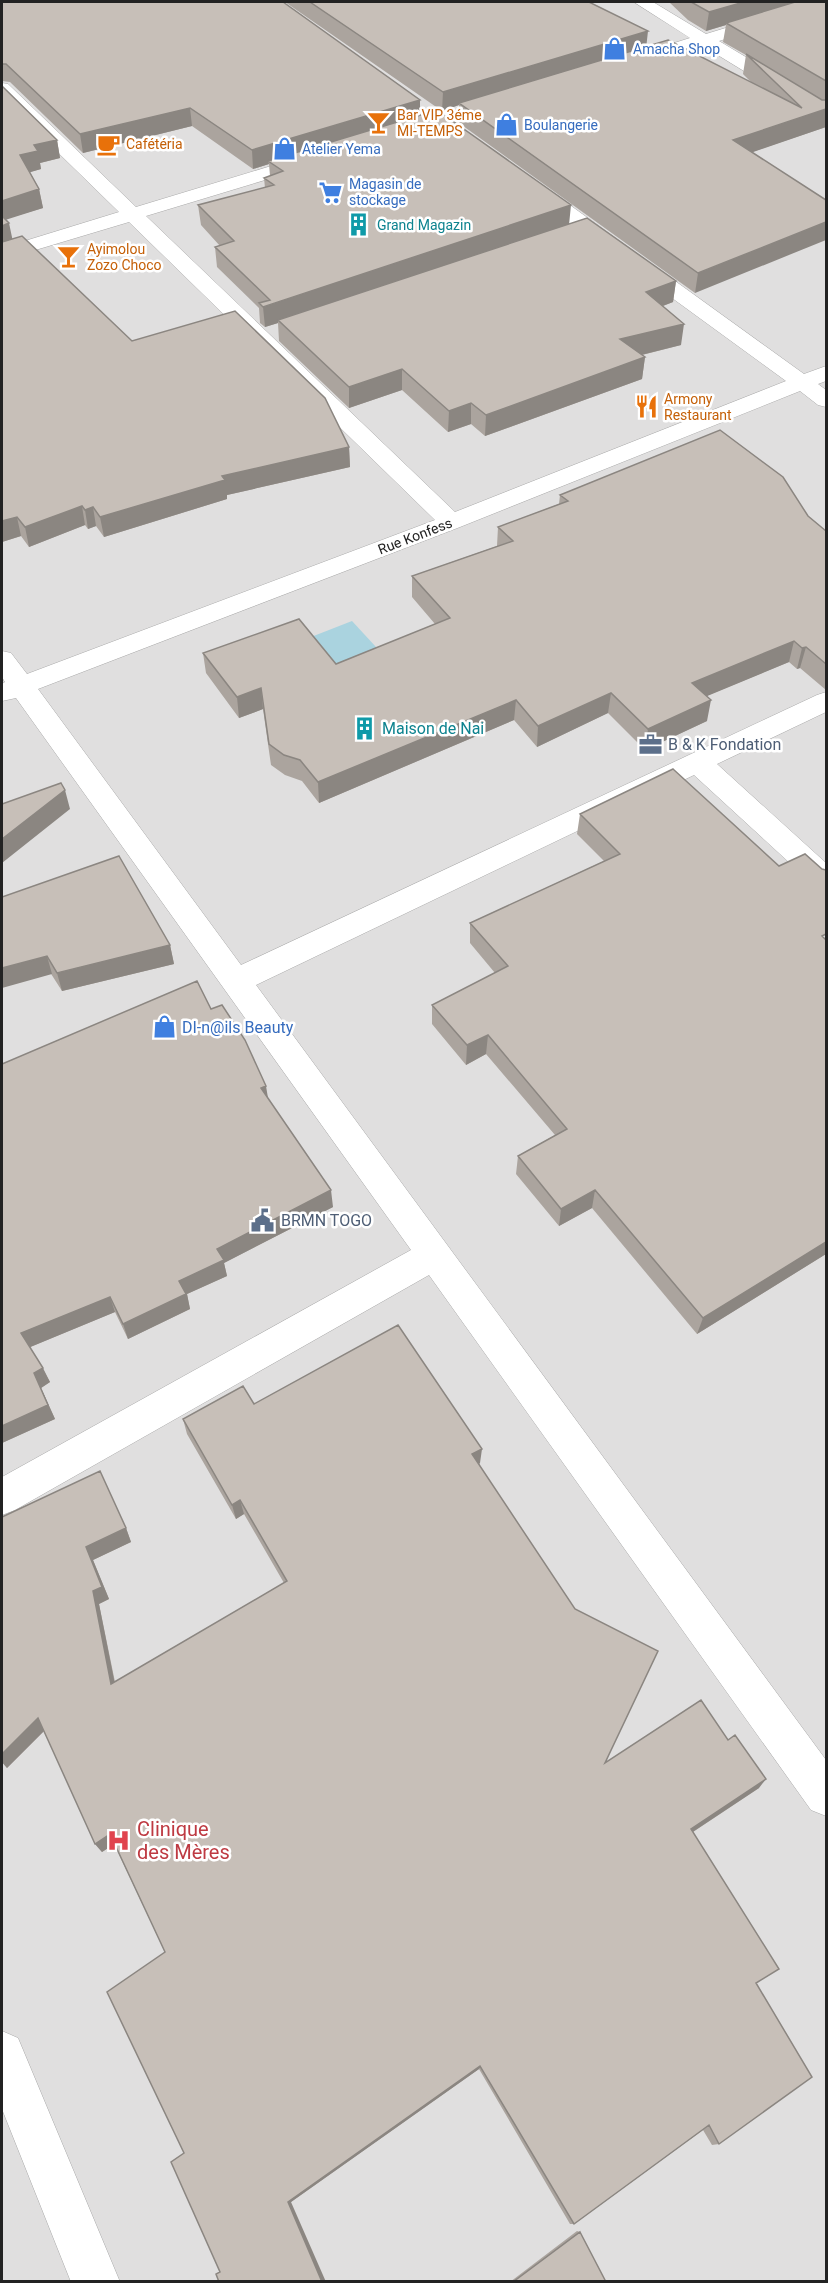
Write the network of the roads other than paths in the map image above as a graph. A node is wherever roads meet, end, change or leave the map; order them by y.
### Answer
1 (642, 2) edge
2 (826, 2) edge
3 (706, 39) junction
4 (618, 66) edge
5 (2, 88) edge
6 (519, 97) edge
7 (423, 107) dead end
8 (826, 113) edge
9 (441, 120) junction
10 (460, 134) edge
11 (384, 138) edge
12 (327, 155) edge
13 (515, 174) edge
14 (132, 214) junction
15 (589, 228) junction
16 (567, 236) edge
17 (2, 254) edge
18 (284, 331) edge
19 (261, 338) junction
20 (826, 373) edge
21 (802, 383) junction
22 (826, 400) edge
23 (451, 522) junction
24 (2, 659) edge
25 (11, 690) edge
26 (826, 700) edge
27 (697, 762) junction
28 (826, 879) edge
29 (236, 981) junction
30 (434, 1255) junction
31 (2, 1497) edge
32 (826, 1795) edge
33 (2, 2054) edge
34 (96, 2282) edge

1 - 3 street
2 - 3 street
3 - 4 street
3 - 8 street
5 - 14 street
6 - 9 street
7 - 9 street
9 - 10 street
9 - 11 street
12 - 14 street
13 - 15 street
14 - 17 street
14 - 19 street
15 - 16 street
15 - 21 street
18 - 19 street
19 - 23 street
20 - 21 street, Rue Konfess
21 - 22 street
21 - 23 street, Rue Konfess
23 - 25 street, Rue Konfess
24 - 25 street
25 - 29 street
26 - 27 street
27 - 28 street
27 - 29 street
29 - 30 street
30 - 31 street
30 - 32 street
33 - 34 street

